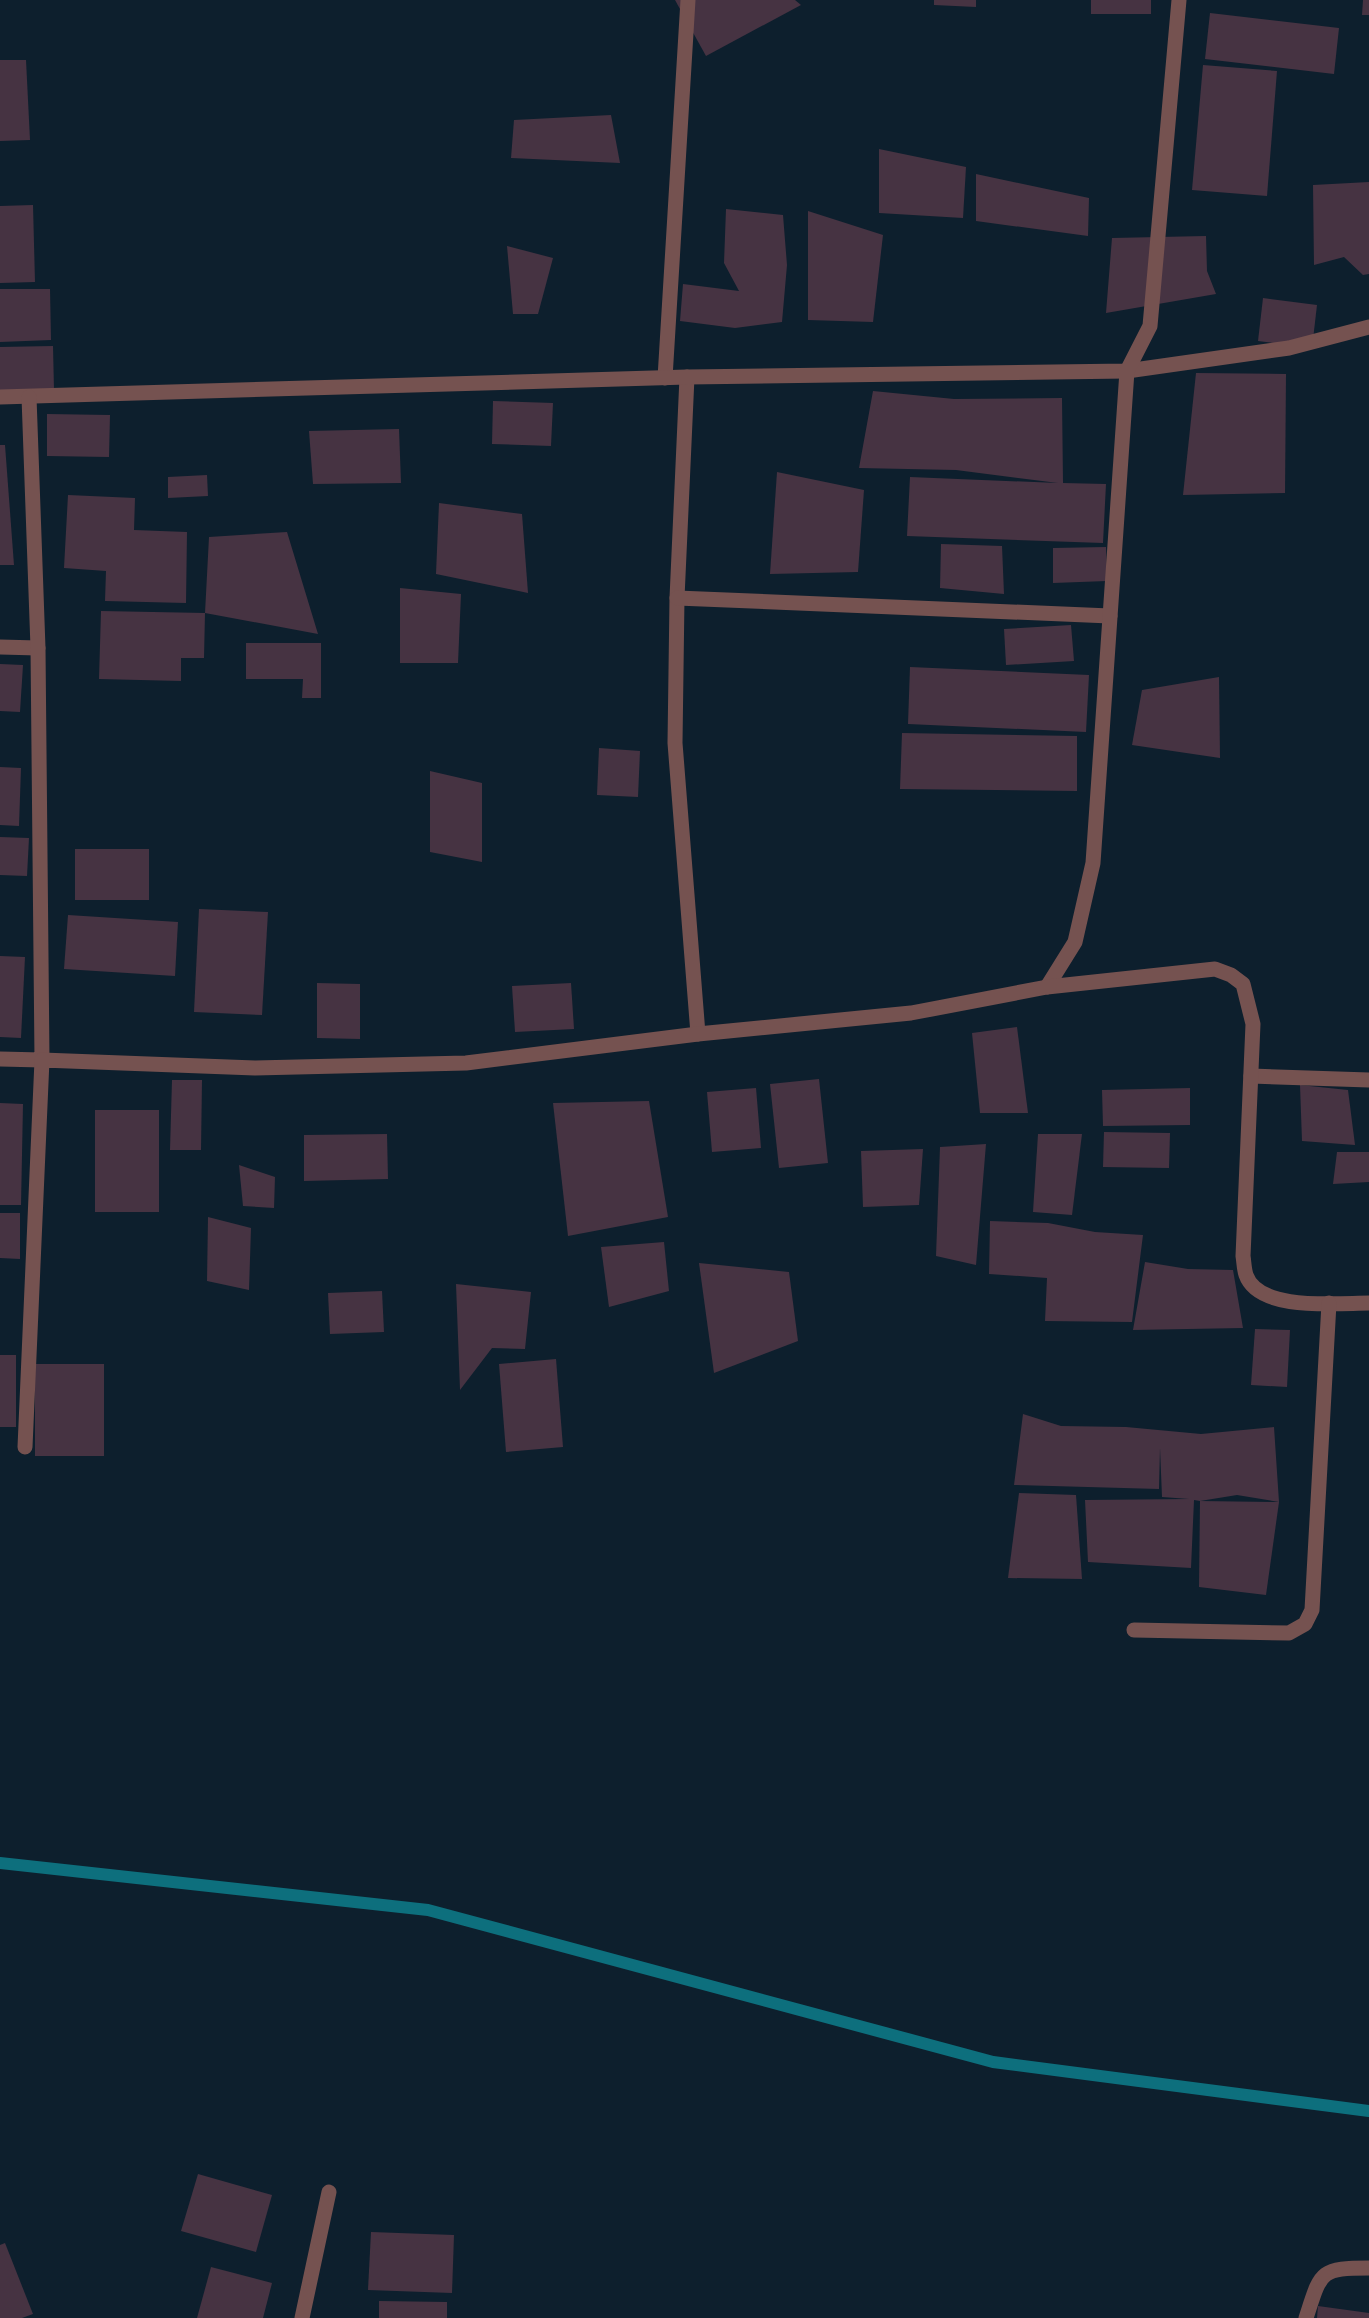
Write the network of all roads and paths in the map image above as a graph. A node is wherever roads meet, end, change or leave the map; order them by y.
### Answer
1 (688, 0) edge
2 (1179, 0) edge
3 (1369, 327) edge
4 (1127, 371) junction
5 (687, 377) junction
6 (665, 378) junction
7 (0, 397) edge
8 (29, 397) junction
9 (677, 598) junction
10 (1110, 616) junction
11 (0, 647) edge
12 (38, 648) junction
13 (1047, 987) junction
14 (698, 1034) junction
15 (0, 1059) edge
16 (42, 1060) junction
17 (1251, 1076) junction
18 (1369, 1080) edge
19 (1329, 1303) junction
20 (1369, 1303) edge
21 (25, 1447) dead end
22 (1134, 1630) dead end
23 (329, 2192) dead end
24 (1369, 2268) edge
25 (303, 2318) edge
26 (1306, 2318) edge

1 - 6 street
2 - 4 street
3 - 4 street
4 - 5 street
4 - 10 street
5 - 6 street
5 - 9 street
6 - 8 street
7 - 8 street
8 - 12 street
9 - 10 street
9 - 14 street
10 - 13 street
11 - 12 street
12 - 16 street
13 - 14 street
13 - 17 street
14 - 16 street
15 - 16 street
16 - 21 street
17 - 18 street
17 - 19 street
19 - 20 street
19 - 22 street
23 - 25 street
24 - 26 street

